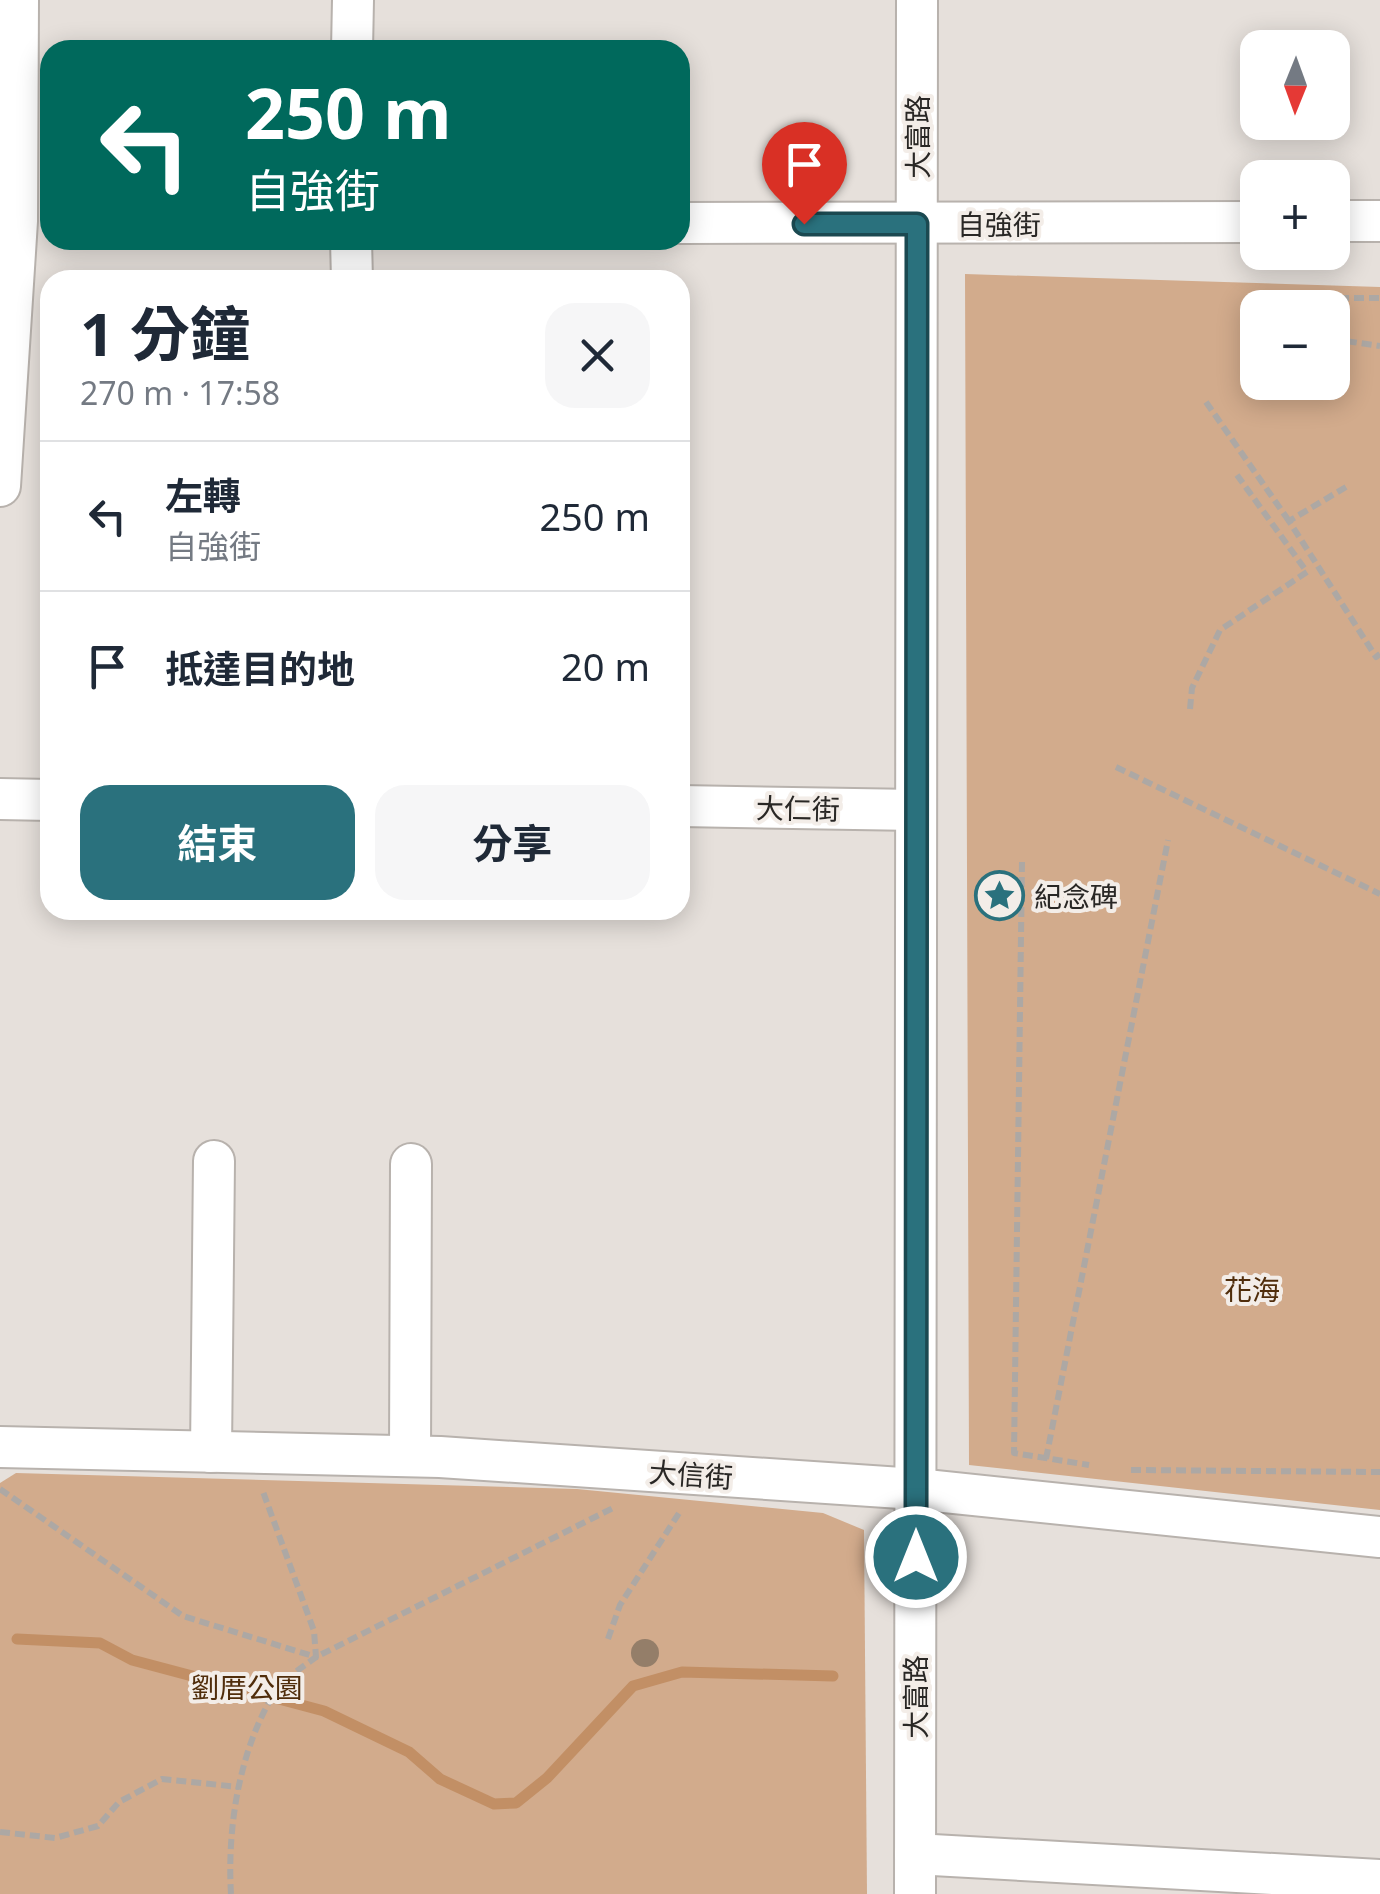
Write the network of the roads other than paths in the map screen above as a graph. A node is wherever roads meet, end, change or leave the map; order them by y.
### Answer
1 (18, 0) edge
2 (353, 0) edge
3 (917, 0) edge
4 (352, 40) edge
5 (1380, 220) edge
6 (22, 221) edge
7 (1350, 221) edge
8 (1240, 222) edge
9 (690, 224) edge
10 (917, 224) junction
11 (0, 486) edge
12 (0, 800) edge
13 (40, 800) edge
14 (690, 806) edge
15 (916, 810) junction
16 (214, 1161) dead end
17 (411, 1164) dead end
18 (0, 1447) edge
19 (211, 1452) junction
20 (410, 1456) junction
21 (916, 1490) junction
22 (1380, 1536) edge
23 (915, 1854) junction
24 (1380, 1880) edge
25 (915, 1894) edge

1 - 6 street
2 - 4 street
3 - 10 street, 大富路
5 - 7 street
6 - 11 street
8 - 10 street, 自強街
9 - 10 street, 自強街
10 - 15 street, 大富路
12 - 13 street
14 - 15 street, 大仁街
15 - 21 street, 大富路
16 - 19 street
17 - 20 street
18 - 19 street, 大信街
19 - 20 street, 大信街
20 - 21 street, 大信街
21 - 22 street, 大信街
21 - 23 street, 大富路
23 - 24 street
23 - 25 street, 大富路

